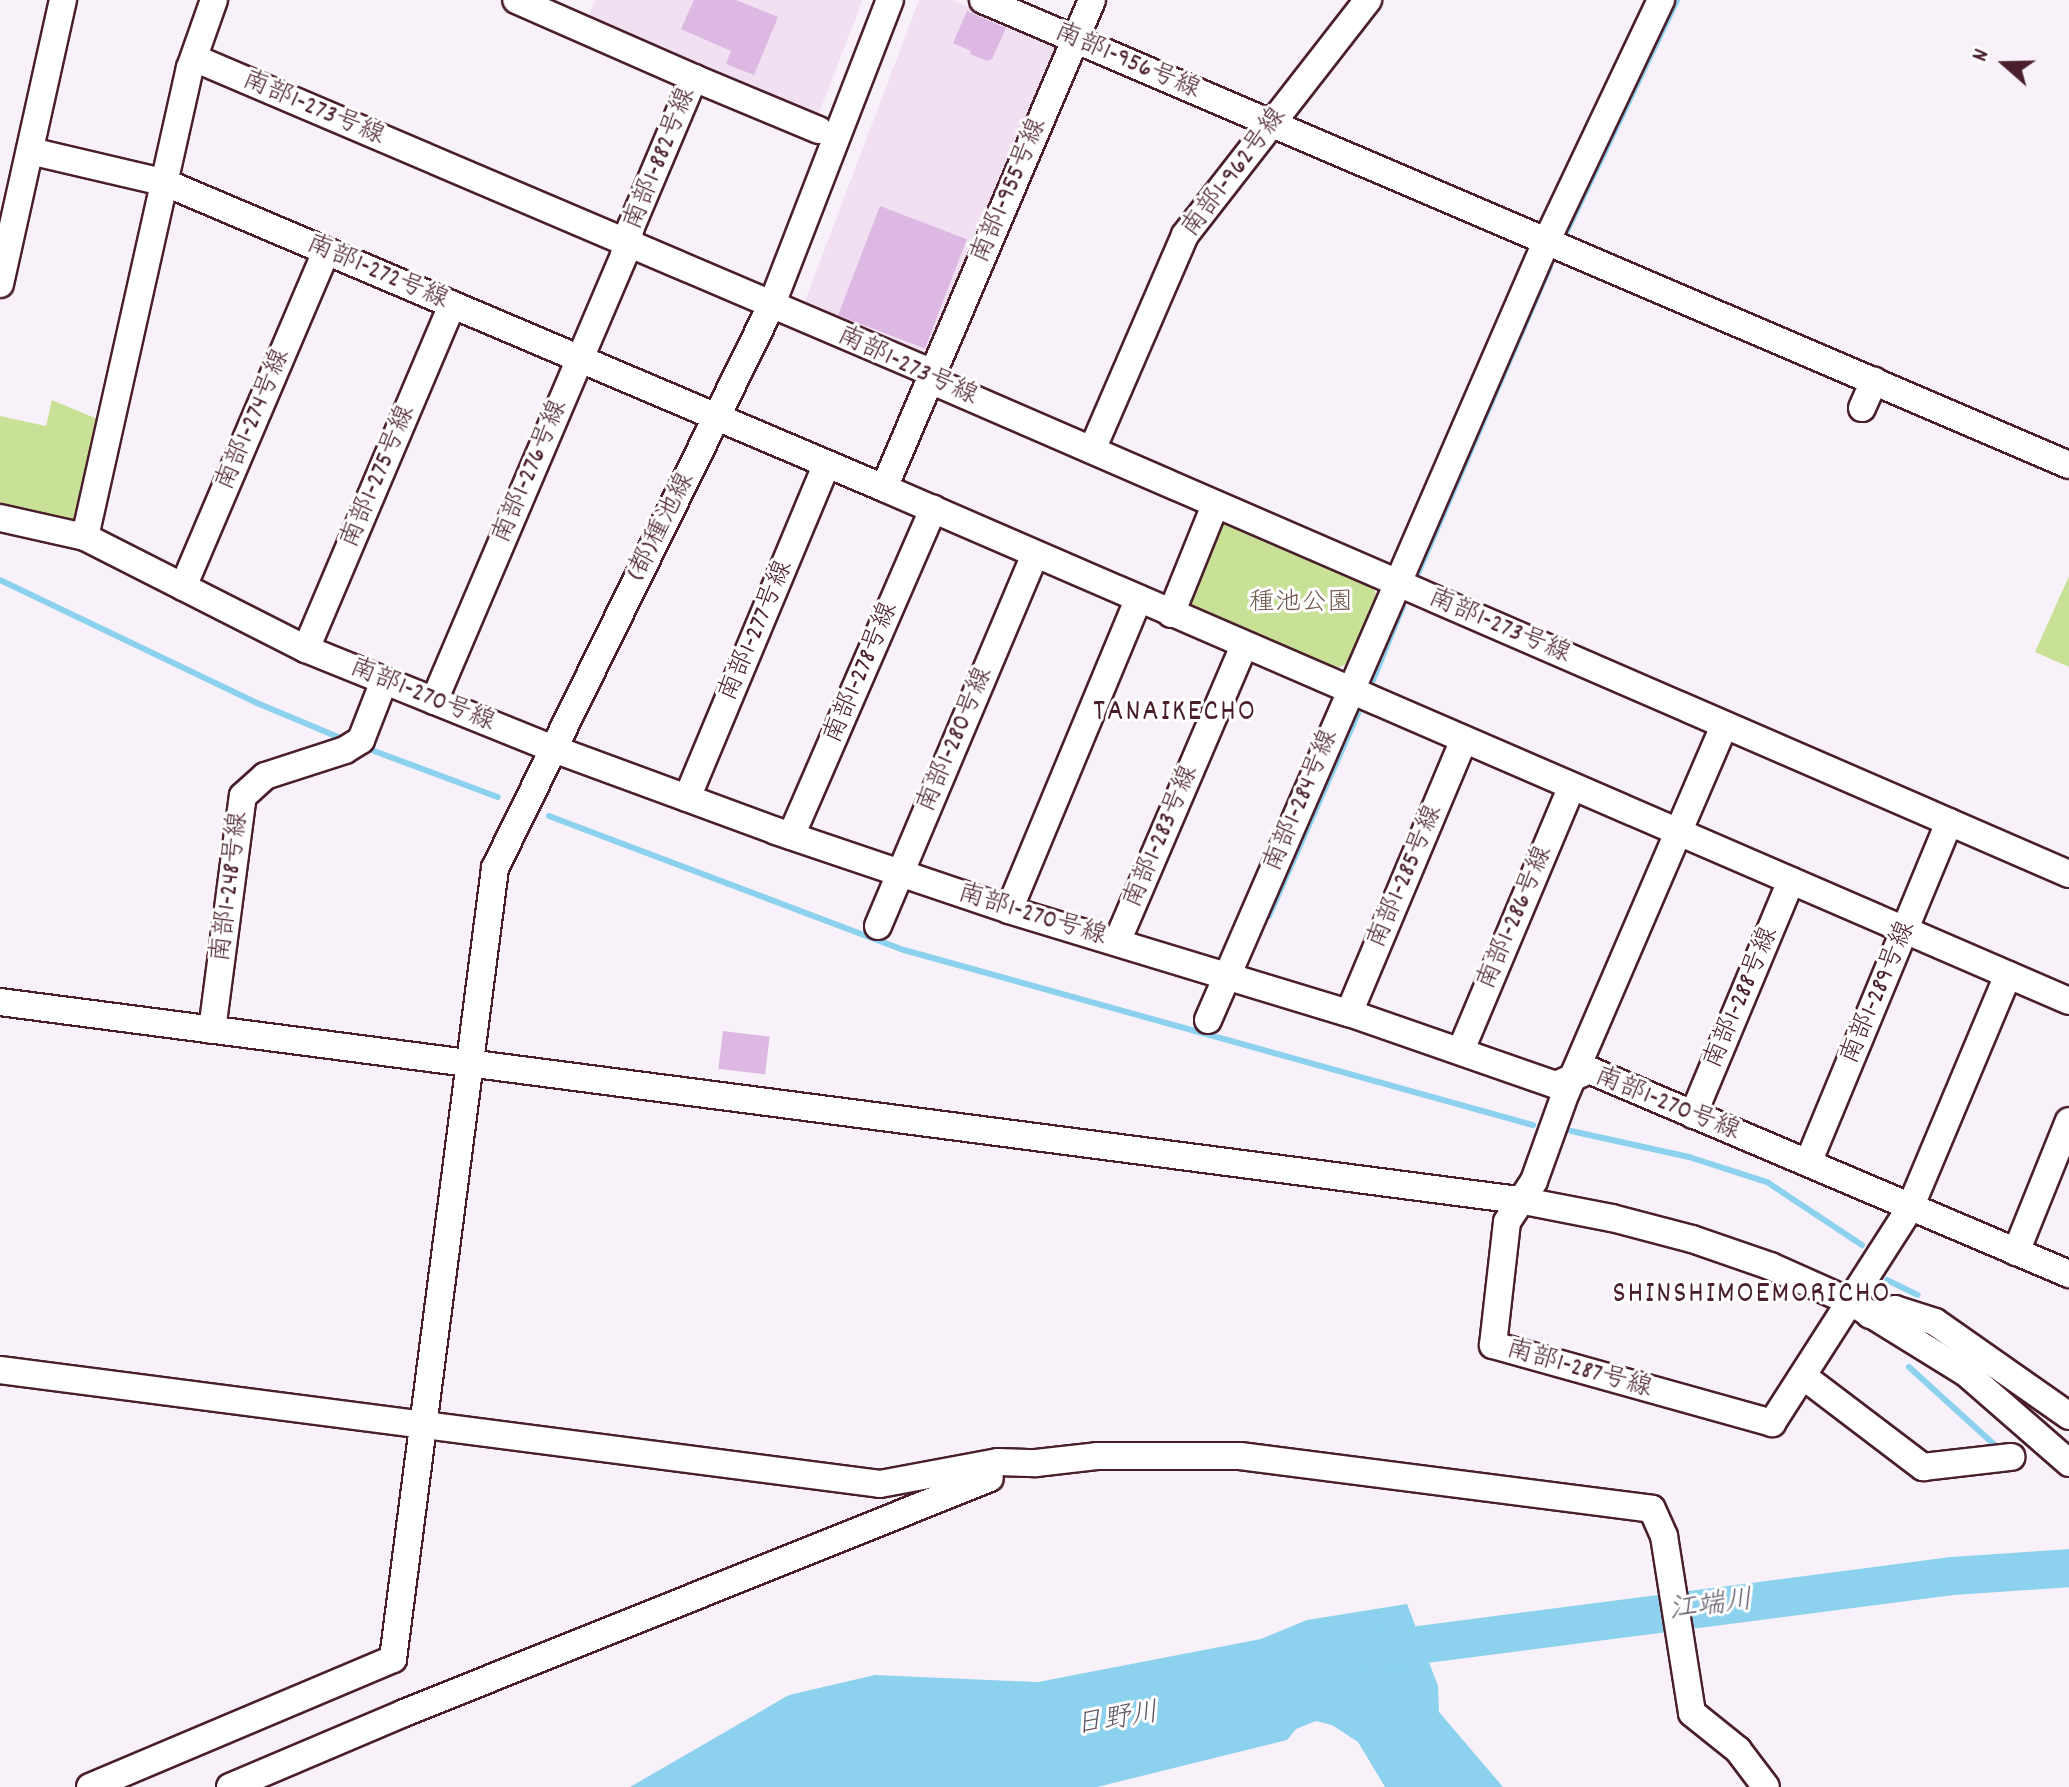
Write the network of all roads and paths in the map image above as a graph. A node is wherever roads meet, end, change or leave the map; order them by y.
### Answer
1 (63, 0) edge
2 (214, 0) edge
3 (516, 0) edge
4 (890, 0) edge
5 (983, 0) edge
6 (1092, 0) edge
7 (1661, 0) edge
8 (1357, 3) edge
9 (1073, 39) junction
10 (194, 58) junction
11 (694, 78) junction
12 (1272, 124) junction
13 (819, 130) dead end
14 (30, 151) junction
15 (166, 183) junction
16 (1547, 240) junction
17 (627, 242) junction
18 (5, 244) edge
19 (326, 252) junction
20 (0, 284) edge
21 (772, 304) junction
22 (452, 305) junction
23 (579, 359) junction
24 (930, 380) junction
25 (1874, 381) junction
26 (1862, 408) dead end
27 (716, 418) junction
28 (1092, 450) junction
29 (827, 464) junction
30 (2069, 465) edge
31 (884, 488) junction
32 (1215, 505) junction
33 (933, 509) junction
34 (0, 518) edge
35 (85, 537) junction
36 (1035, 555) junction
37 (1398, 584) junction
38 (183, 587) junction
39 (1138, 600) junction
40 (1171, 614) junction
41 (1244, 645) junction
42 (306, 649) junction
43 (384, 681) junction
44 (1350, 690) junction
45 (434, 701) junction
46 (1724, 726) junction
47 (1464, 740) junction
48 (551, 748) junction
49 (1572, 786) junction
50 (687, 798) junction
51 (1949, 822) junction
52 (1679, 831) junction
53 (791, 836) junction
54 (2069, 874) edge
55 (899, 875) junction
56 (1791, 881) junction
57 (1009, 910) junction
58 (878, 926) dead end
59 (1905, 930) junction
60 (1117, 942) junction
61 (2008, 975) junction
62 (1227, 976) junction
63 (2069, 1001) edge
64 (0, 1002) edge
65 (1349, 1013) junction
66 (1208, 1020) dead end
67 (212, 1030) junction
68 (1461, 1050) junction
69 (469, 1062) junction
70 (1574, 1076) junction
71 (1693, 1115) junction
72 (2069, 1121) edge
73 (1808, 1163) junction
74 (1519, 1200) junction
75 (1910, 1208) junction
76 (2016, 1252) junction
77 (2069, 1274) edge
78 (1860, 1309) junction
79 (0, 1370) edge
80 (1803, 1376) junction
81 (2069, 1416) edge
82 (424, 1424) junction
83 (2011, 1457) dead end
84 (1036, 1463) junction
85 (2069, 1463) edge
86 (90, 1787) edge
87 (230, 1787) edge
88 (1766, 1787) edge

1 - 14 street
2 - 10 street
3 - 11 street, 南部1-882号線
4 - 21 street, (都)種池線
5 - 9 street, 南部1-956号線
6 - 9 street, 南部1-955号線
7 - 16 street, 南部1-284号線
8 - 12 street, 南部1-962号線
9 - 12 street, 南部1-956号線
9 - 24 street, 南部1-955号線
10 - 15 street
10 - 17 street, 南部1-273号線
11 - 13 street
11 - 17 street, 南部1-882号線
12 - 16 street, 南部1-956号線
12 - 28 street, 南部1-962号線
14 - 15 street, 南部1-272号線
14 - 18 street
15 - 19 street, 南部1-272号線
15 - 35 street
16 - 25 street, 南部1-956号線
16 - 37 street, 南部1-284号線
17 - 21 street, 南部1-273号線
17 - 23 street, 南部1-276号線
18 - 20 street
19 - 22 street, 南部1-272号線
19 - 38 street, 南部1-274号線
21 - 24 street, 南部1-273号線
21 - 27 street, (都)種池線
22 - 23 street, 南部1-272号線
22 - 42 street, 南部1-275号線
23 - 27 street, 南部1-272号線
23 - 45 street, 南部1-276号線
24 - 28 street, 南部1-273号線
24 - 31 street, 南部1-955号線
25 - 26 street
25 - 30 street, 南部1-956号線
27 - 29 street, 南部1-272号線
27 - 48 street, (都)種池線
28 - 32 street, 南部1-273号線
29 - 31 street, 南部1-272号線
29 - 50 street, 南部1-277号線
31 - 33 street, 南部1-272号線
32 - 37 street, 南部1-273号線
32 - 40 street
33 - 36 street, 南部1-272号線
33 - 53 street, 南部1-278号線
34 - 35 street, 南部1-270号線
35 - 38 street, 南部1-270号線
36 - 39 street, 南部1-272号線
36 - 55 street, 南部1-280号線
37 - 44 street, 南部1-284号線
37 - 46 street, 南部1-273号線
38 - 42 street, 南部1-270号線
39 - 40 street, 南部1-272号線
39 - 57 street
40 - 41 street, 南部1-272号線
41 - 44 street, 南部1-272号線
41 - 60 street, 南部1-283号線
42 - 43 street, 南部1-270号線
43 - 45 street, 南部1-270号線
43 - 67 street, 南部1-248号線
44 - 47 street, 南部1-272号線
44 - 62 street, 南部1-284号線
45 - 48 street, 南部1-270号線
46 - 51 street, 南部1-273号線
46 - 52 street, 南部1-287号線
47 - 49 street, 南部1-272号線
47 - 65 street, 南部1-285号線
48 - 50 street, 南部1-270号線
48 - 69 street, (都)種池線
49 - 52 street, 南部1-272号線
49 - 68 street, 南部1-286号線
50 - 53 street, 南部1-270号線
51 - 54 street, 南部1-273号線
51 - 59 street, 南部1-289号線
52 - 56 street, 南部1-272号線
52 - 70 street, 南部1-287号線
53 - 55 street, 南部1-270号線
55 - 57 street, 南部1-270号線
55 - 58 street, 南部1-280号線
56 - 59 street, 南部1-272号線
56 - 71 street, 南部1-288号線
57 - 60 street, 南部1-270号線
59 - 61 street, 南部1-272号線
59 - 73 street, 南部1-289号線
60 - 62 street, 南部1-270号線
61 - 63 street, 南部1-272号線
61 - 75 street, 南部1-287号線
62 - 65 street, 南部1-270号線
62 - 66 street, 南部1-284号線
64 - 67 street
65 - 68 street, 南部1-270号線
67 - 69 street
68 - 70 street, 南部1-270号線
69 - 74 street
69 - 82 street, (都)種池線
70 - 71 street, 南部1-270号線
70 - 74 street, 南部1-287号線
71 - 73 street, 南部1-270号線
72 - 76 street
73 - 75 street, 南部1-270号線
74 - 78 street
74 - 80 street, 南部1-287号線
75 - 76 street, 南部1-270号線
75 - 78 street, 南部1-287号線
76 - 77 street, 南部1-270号線
78 - 80 street, 南部1-287号線
78 - 81 street
78 - 85 street
79 - 82 street
80 - 83 street
82 - 84 street
82 - 86 street, (都)種池線
84 - 87 street
84 - 88 street

